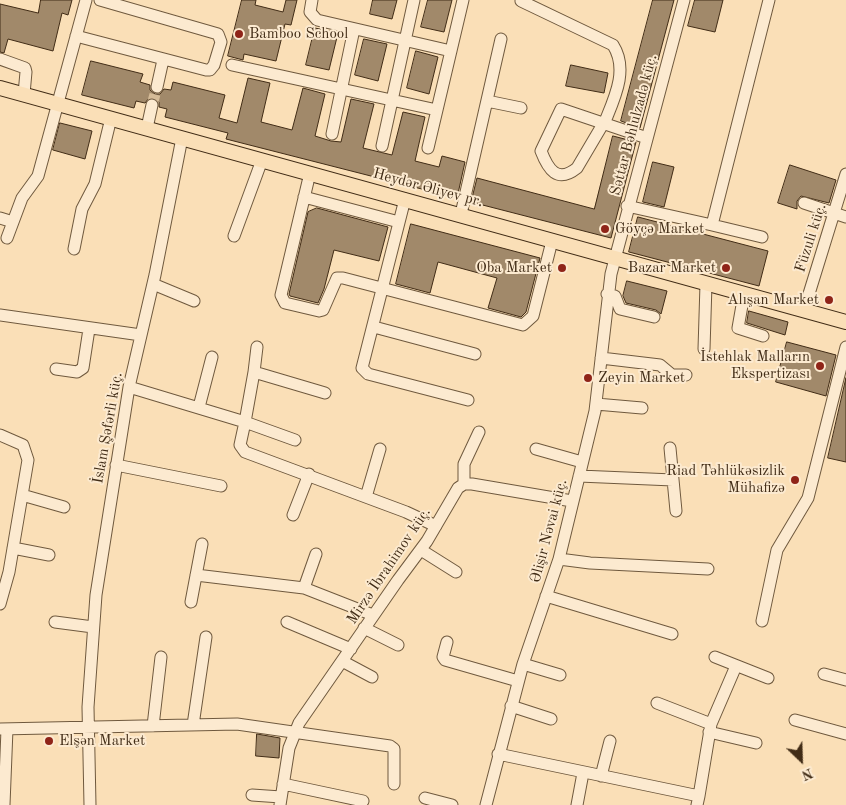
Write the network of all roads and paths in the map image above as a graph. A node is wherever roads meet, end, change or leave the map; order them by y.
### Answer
1 (86, 0) edge
2 (100, 0) edge
3 (312, 0) edge
4 (414, 0) edge
5 (463, 0) edge
6 (684, 0) edge
7 (769, 0) edge
8 (521, 1) edge
9 (354, 29) junction
10 (76, 36) junction
11 (501, 39) dead end
12 (406, 41) junction
13 (451, 51) junction
14 (0, 60) edge
15 (164, 60) junction
16 (232, 65) dead end
17 (157, 87) tunnel mouth
18 (0, 88) edge
19 (340, 89) junction
20 (24, 94) junction
21 (392, 100) junction
22 (487, 101) junction
23 (57, 103) junction
24 (152, 106) tunnel mouth
25 (522, 108) dead end
26 (437, 110) junction
27 (112, 118) junction
28 (604, 124) junction
29 (147, 128) junction
30 (332, 134) dead end
31 (182, 138) junction
32 (647, 138) junction
33 (382, 146) dead end
34 (428, 148) dead end
35 (262, 160) junction
36 (310, 173) junction
37 (846, 174) edge
38 (304, 197) junction
39 (405, 199) junction
40 (804, 203) dead end
41 (628, 206) junction
42 (461, 214) junction
43 (841, 214) edge
44 (0, 218) edge
45 (13, 222) junction
46 (399, 222) junction
47 (712, 225) junction
48 (234, 236) dead end
49 (762, 237) dead end
50 (7, 238) dead end
51 (552, 240) junction
52 (74, 249) dead end
53 (614, 258) junction
54 (153, 284) junction
55 (706, 284) junction
56 (384, 288) junction
57 (607, 294) junction
58 (744, 294) junction
59 (194, 301) dead end
60 (804, 310) junction
61 (0, 315) edge
62 (654, 317) dead end
63 (846, 322) edge
64 (374, 327) junction
65 (89, 329) junction
66 (141, 335) junction
67 (764, 336) dead end
68 (257, 347) dead end
69 (846, 347) edge
70 (704, 349) dead end
71 (475, 354) dead end
72 (212, 357) dead end
73 (601, 358) junction
74 (56, 369) dead end
75 (254, 372) junction
76 (686, 375) dead end
77 (129, 387) junction
78 (325, 393) dead end
79 (468, 400) dead end
80 (596, 404) junction
81 (199, 407) junction
82 (642, 408) dead end
83 (245, 422) junction
84 (479, 432) dead end
85 (0, 435) edge
86 (295, 440) dead end
87 (670, 448) dead end
88 (380, 449) dead end
89 (536, 449) dead end
90 (582, 462) junction
91 (116, 465) junction
92 (309, 474) junction
93 (579, 476) junction
94 (673, 480) junction
95 (464, 484) junction
96 (221, 486) dead end
97 (22, 495) junction
98 (366, 497) junction
99 (572, 502) junction
100 (64, 507) dead end
101 (676, 511) dead end
102 (293, 515) dead end
103 (436, 526) junction
104 (202, 544) dead end
105 (13, 548) junction
106 (421, 550) junction
107 (316, 554) dead end
108 (49, 555) dead end
109 (559, 559) junction
110 (708, 569) dead end
111 (456, 572) dead end
112 (196, 575) junction
113 (3, 583) edge
114 (304, 588) junction
115 (546, 596) junction
116 (192, 602) dead end
117 (0, 604) edge
118 (373, 615) junction
119 (762, 621) dead end
120 (55, 622) dead end
121 (287, 622) dead end
122 (93, 627) junction
123 (364, 628) junction
124 (672, 634) dead end
125 (206, 637) dead end
126 (447, 642) dead end
127 (398, 645) dead end
128 (351, 649) junction
129 (161, 657) dead end
130 (715, 657) dead end
131 (342, 661) junction
132 (523, 664) junction
133 (736, 666) junction
134 (824, 674) dead end
135 (560, 675) dead end
136 (372, 676) dead end
137 (768, 678) dead end
138 (846, 680) edge
139 (518, 681) junction
140 (657, 703) dead end
141 (511, 706) junction
142 (551, 719) dead end
143 (795, 720) dead end
144 (194, 725) junction
145 (153, 726) junction
146 (88, 727) junction
147 (711, 728) junction
148 (3, 729) edge
149 (294, 732) junction
150 (846, 734) edge
151 (610, 740) dead end
152 (756, 743) dead end
153 (498, 754) junction
154 (583, 773) junction
155 (601, 776) junction
156 (283, 784) junction
157 (394, 784) dead end
158 (252, 795) dead end
159 (425, 798) dead end
160 (698, 800) edge
161 (280, 801) edge
162 (363, 801) dead end
163 (4, 805) edge
164 (90, 805) edge
165 (452, 805) edge
166 (486, 805) edge
167 (577, 805) edge

1 - 10 street
2 - 15 street
3 - 9 street
4 - 12 street
5 - 13 street
6 - 32 street, Səttar Bəhlulzadə küç.
7 - 47 street
8 - 28 street
9 - 12 street
9 - 19 street
10 - 15 street
10 - 23 street
11 - 22 street
12 - 13 street
12 - 21 street
13 - 26 street
14 - 20 street
15 - 17 street
16 - 19 street
18 - 20 main road, Heydər Əliyev pr.
19 - 21 street
19 - 30 street
20 - 23 main road, Heydər Əliyev pr.
21 - 26 street
21 - 33 street
22 - 25 street
22 - 42 street
23 - 27 main road, Heydər Əliyev pr.
23 - 45 street
24 - 29 street
26 - 34 street
27 - 29 main road, Heydər Əliyev pr.
27 - 52 street
28 - 28 street
28 - 32 street
29 - 31 main road, Heydər Əliyev pr.
31 - 35 main road, Heydər Əliyev pr.
31 - 54 street, İslam Şəfərli küç.
32 - 41 street, Səttar Bəhlulzadə küç.
35 - 36 main road, Heydər Əliyev pr.
35 - 48 street
36 - 38 street
36 - 39 main road, Heydər Əliyev pr.
37 - 43 street, Füzuli küç.
38 - 46 street
38 - 56 street
39 - 42 main road, Heydər Əliyev pr.
39 - 46 street
40 - 43 street
41 - 47 street
41 - 53 street, Səttar Bəhlulzadə küç.
42 - 51 main road, Heydər Əliyev pr.
43 - 60 street, Füzuli küç.
44 - 45 street
45 - 50 street
46 - 56 street
47 - 49 street
51 - 53 main road, Heydər Əliyev pr.
51 - 56 street
53 - 55 main road, Heydər Əliyev pr.
53 - 57 street, Əlişir Nəvai küç.
54 - 59 street
54 - 66 street, İslam Şəfərli küç.
55 - 58 main road, Heydər Əliyev pr.
55 - 70 street
56 - 64 street
57 - 62 street
57 - 73 street, Əlişir Nəvai küç.
58 - 60 main road, Heydər Əliyev pr.
58 - 67 street
60 - 63 main road, Heydər Əliyev pr.
61 - 65 street
64 - 71 street
64 - 79 street
65 - 66 street
65 - 74 street
66 - 77 street, İslam Şəfərli küç.
68 - 75 street
69 - 119 street
72 - 81 street
73 - 76 street
73 - 80 street, Əlişir Nəvai küç.
75 - 78 street
75 - 83 street
77 - 81 street
77 - 91 street, İslam Şəfərli küç.
80 - 82 street
80 - 90 street, Əlişir Nəvai küç.
81 - 83 street
83 - 86 street
83 - 92 street
84 - 95 street
85 - 97 street
87 - 94 street
88 - 98 street
89 - 90 street
90 - 93 street, Əlişir Nəvai küç.
91 - 96 street
91 - 122 street, İslam Şəfərli küç.
92 - 98 street
92 - 102 street
93 - 94 street
93 - 99 street, Əlişir Nəvai küç.
94 - 101 street
95 - 99 street
95 - 103 street, Mirzə İbrahimov küç.
97 - 100 street
97 - 105 street
98 - 103 street
99 - 109 street, Əlişir Nəvai küç.
103 - 106 street, Mirzə İbrahimov küç.
104 - 112 street
105 - 108 street
105 - 113 street
106 - 111 street
106 - 118 street, Mirzə İbrahimov küç.
107 - 114 street
109 - 110 street
109 - 115 street, Əlişir Nəvai küç.
112 - 114 street
112 - 116 street
113 - 117 street
114 - 118 street
115 - 124 street
115 - 132 street, Əlişir Nəvai küç.
118 - 123 street, Mirzə İbrahimov küç.
120 - 122 street
121 - 128 street
122 - 146 street, İslam Şəfərli küç.
123 - 127 street
123 - 128 street, Mirzə İbrahimov küç.
125 - 144 street
126 - 139 street
128 - 131 street, Mirzə İbrahimov küç.
129 - 145 street
130 - 133 street
131 - 136 street
131 - 149 street, Mirzə İbrahimov küç.
132 - 135 street
132 - 139 street, Əlişir Nəvai küç.
133 - 137 street
133 - 147 street
134 - 138 street
139 - 141 street, Əlişir Nəvai küç.
140 - 147 street
141 - 142 street
141 - 153 street, Əlişir Nəvai küç.
143 - 150 street
144 - 145 street
144 - 149 street
145 - 146 street
146 - 148 street
146 - 164 street, İslam Şəfərli küç.
147 - 152 street
147 - 160 street
148 - 163 street
149 - 156 street, Mirzə İbrahimov küç.
149 - 157 street
151 - 155 street
153 - 154 street
153 - 166 street, Əlişir Nəvai küç.
154 - 155 street
154 - 167 street
155 - 160 street
156 - 161 street, Mirzə İbrahimov küç.
156 - 162 street
158 - 161 street
159 - 165 street

